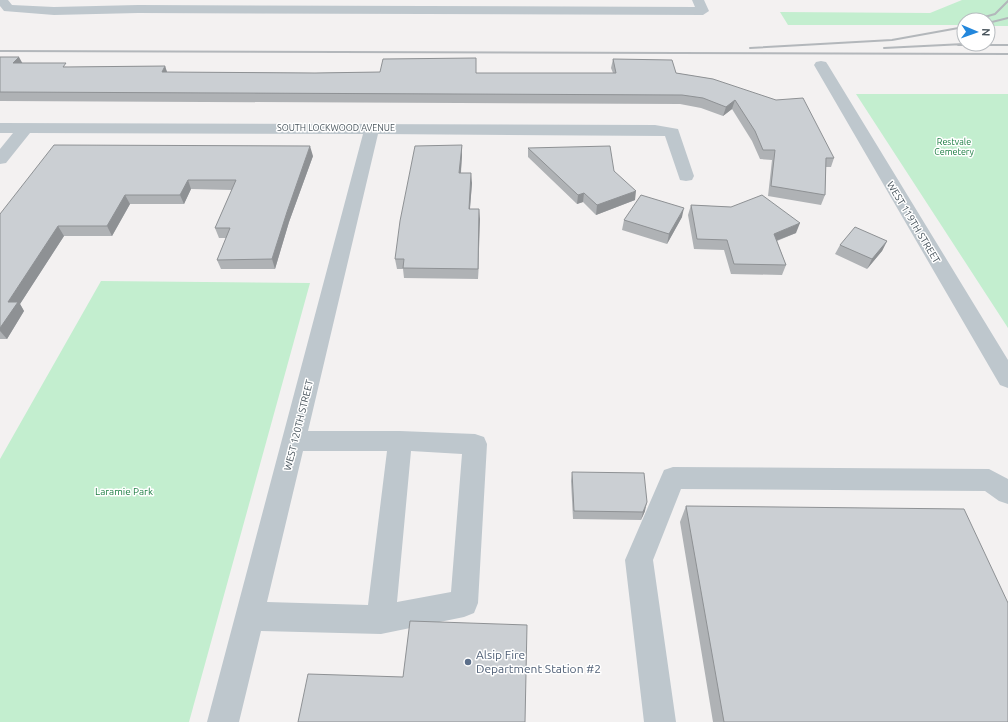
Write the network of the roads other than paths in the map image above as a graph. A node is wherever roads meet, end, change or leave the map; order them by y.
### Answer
1 (2, 0) edge
2 (698, 0) edge
3 (142, 5) edge
4 (301, 5) edge
5 (821, 65) dead end
6 (0, 128) edge
7 (372, 128) junction
8 (25, 129) junction
9 (0, 159) edge
10 (686, 176) dead end
11 (1008, 379) edge
12 (295, 441) junction
13 (400, 441) junction
14 (1008, 493) edge
15 (250, 616) junction
16 (381, 620) junction
17 (223, 722) edge
18 (660, 722) edge

1 - 3 street
2 - 4 street
3 - 4 street
5 - 11 street, WEST 119TH STREET
6 - 8 street, SOUTH LOCKWOOD AVENUE
7 - 8 street, SOUTH LOCKWOOD AVENUE
7 - 10 street, SOUTH LOCKWOOD AVENUE
7 - 12 street, WEST 120TH STREET
8 - 9 street
12 - 13 street
12 - 15 street, WEST 120TH STREET
13 - 16 street
13 - 16 street
14 - 18 street
15 - 16 street
15 - 17 street, WEST 120TH STREET

